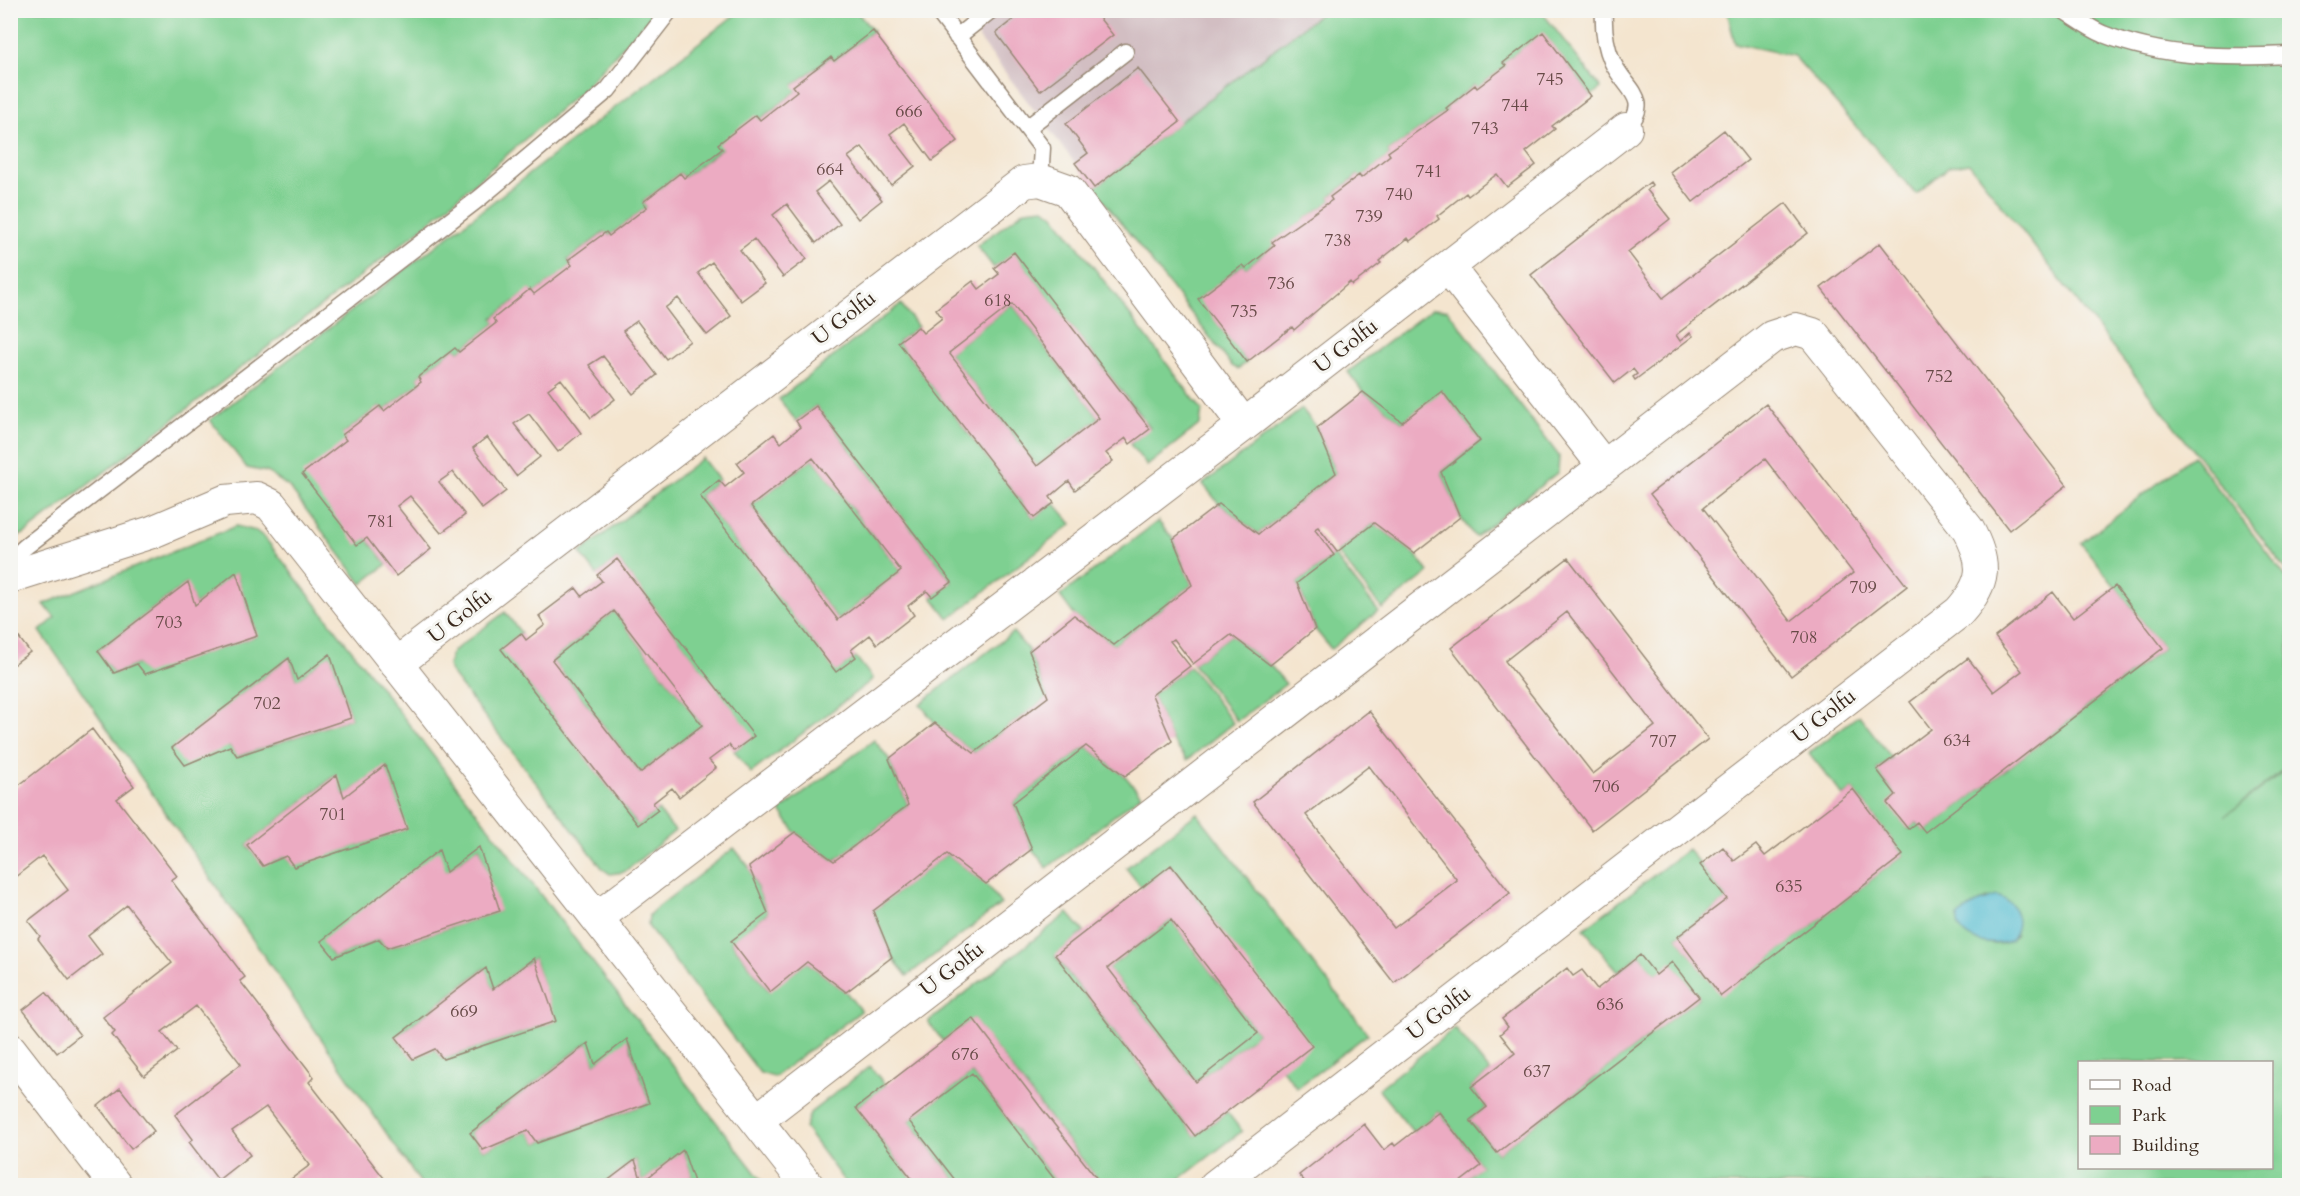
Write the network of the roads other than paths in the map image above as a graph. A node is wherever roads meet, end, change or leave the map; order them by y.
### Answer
1 (670, 10) edge
2 (937, 10) edge
3 (991, 10) edge
4 (1604, 10) edge
5 (2063, 10) edge
6 (957, 37) junction
7 (1125, 52) dead end
8 (2289, 55) edge
9 (1027, 128) junction
10 (1626, 129) joint
11 (1040, 180) junction
12 (1448, 267) junction
13 (1244, 425) junction
14 (1603, 465) junction
15 (10, 561) edge
16 (10, 577) edge
17 (396, 664) junction
18 (597, 918) junction
19 (10, 1049) edge
20 (757, 1120) junction
21 (116, 1185) edge
22 (808, 1185) edge
23 (1215, 1185) edge

1 - 15 lane
2 - 6 lane
3 - 6 lane
4 - 10 lane
5 - 8 lane
6 - 9 lane
7 - 9 lane
9 - 11 lane
10 - 12 street, U Golfu
11 - 13 street
11 - 17 street, U Golfu
12 - 13 street, U Golfu
12 - 14 street
13 - 18 street, U Golfu
14 - 20 street, U Golfu
14 - 23 street, U Golfu
16 - 17 street
17 - 18 street
18 - 20 street
19 - 21 street
20 - 22 street

